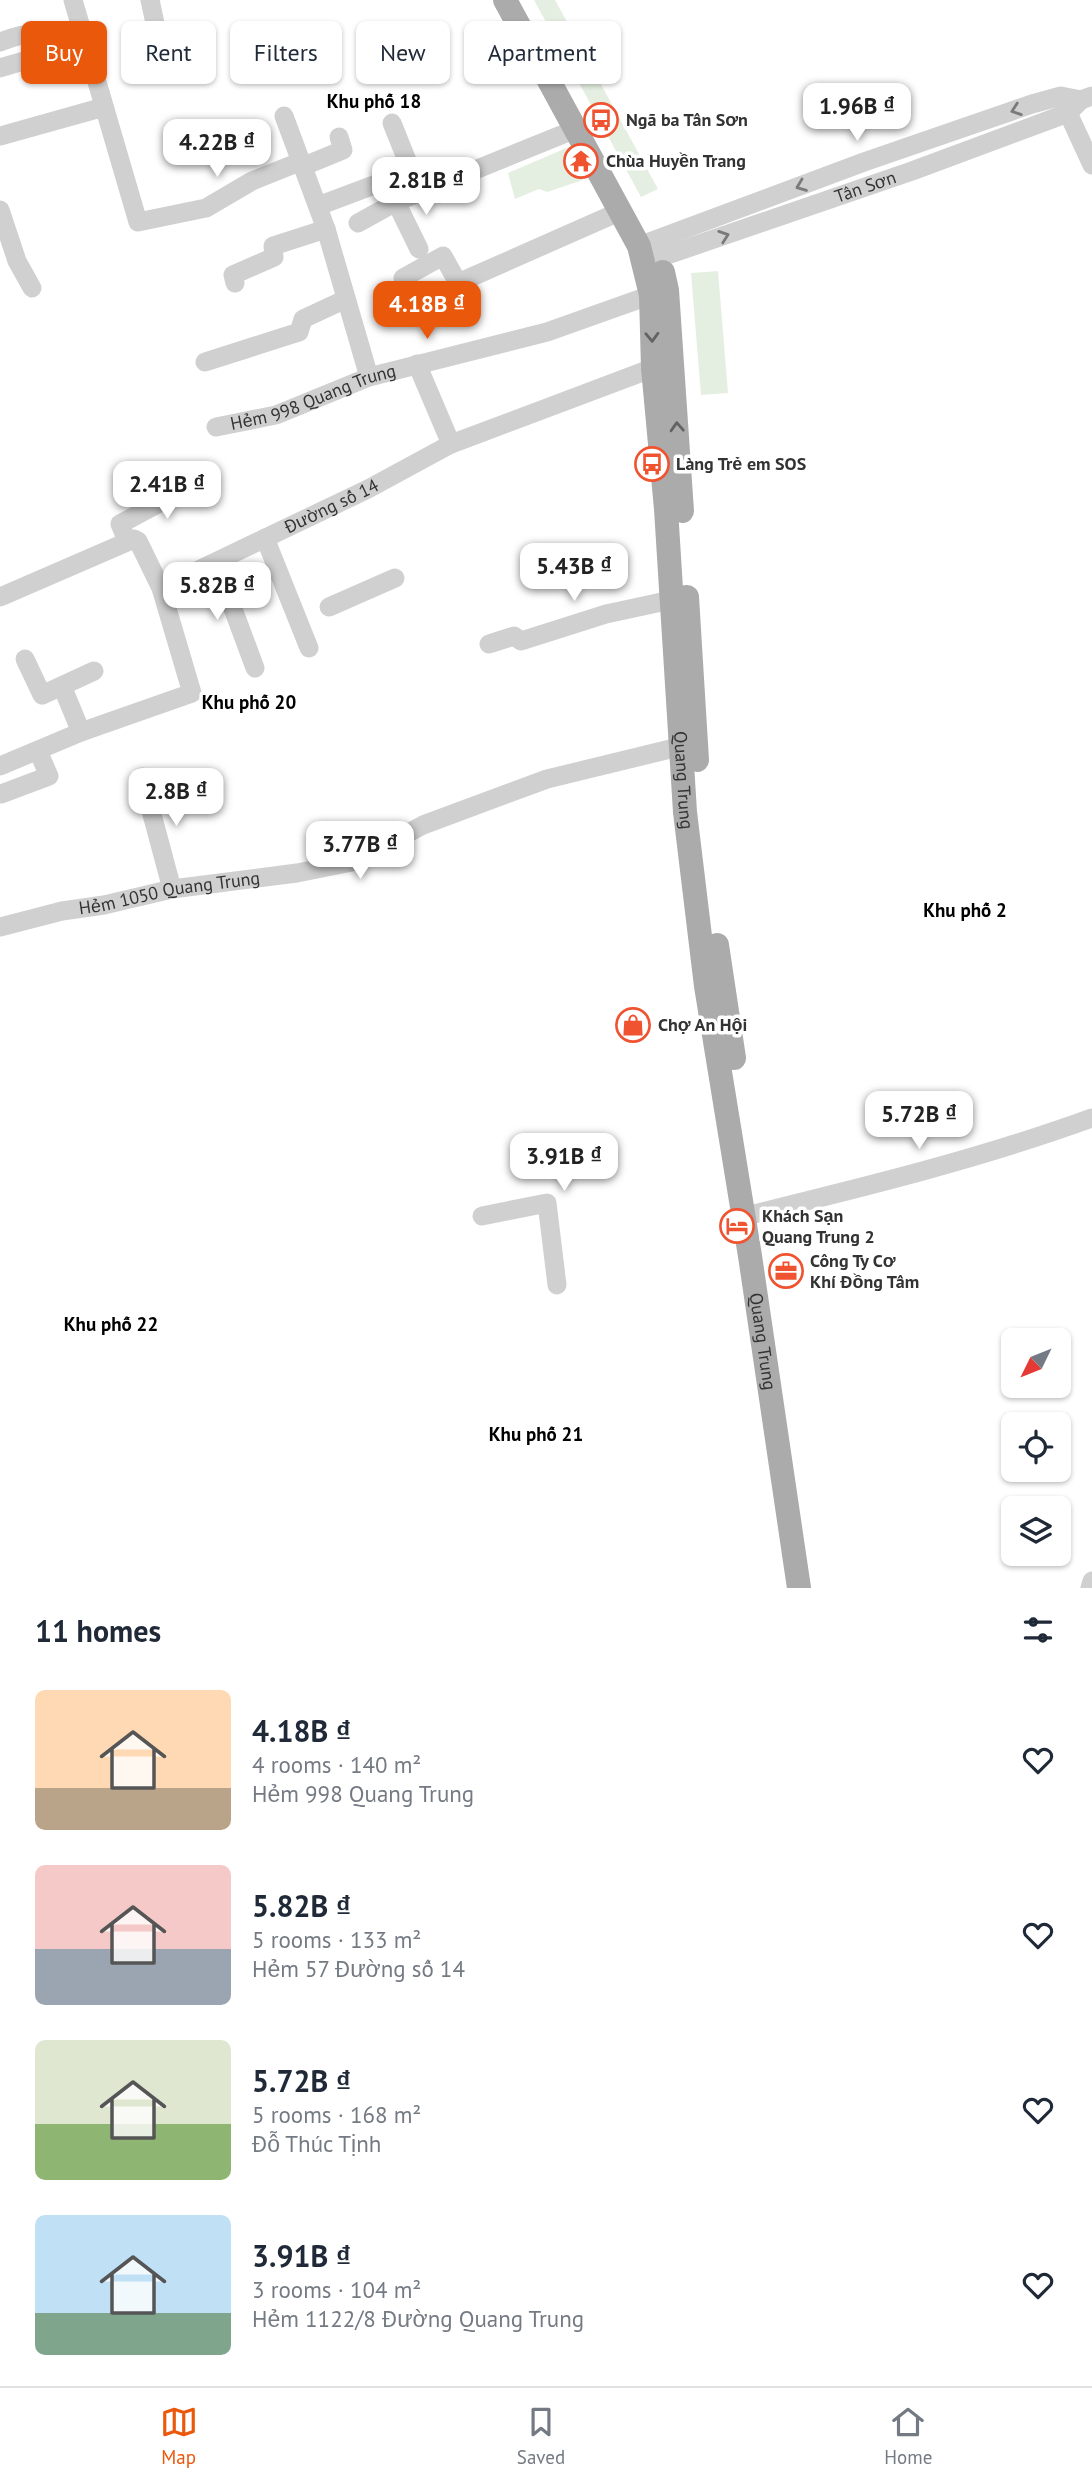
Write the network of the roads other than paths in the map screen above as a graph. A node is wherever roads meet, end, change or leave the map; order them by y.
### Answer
1 (73, 0) edge
2 (150, 0) edge
3 (505, 0) edge
4 (524, 0) edge
5 (79, 21) edge
6 (155, 21) edge
7 (21, 34) edge
8 (0, 42) edge
9 (21, 62) edge
10 (0, 68) edge
11 (97, 84) edge
12 (1075, 101) edge
13 (104, 107) junction
14 (284, 116) dead end
15 (392, 123) dead end
16 (576, 130) junction
17 (0, 136) edge
18 (339, 136) dead end
19 (303, 163) junction
20 (1092, 165) edge
21 (420, 192) junction
22 (396, 202) junction
23 (318, 206) junction
24 (0, 210) edge
25 (621, 211) junction
26 (358, 223) dead end
27 (326, 229) junction
28 (419, 249) dead end
29 (650, 252) junction
30 (403, 278) dead end
31 (235, 283) dead end
32 (32, 288) dead end
33 (651, 295) junction
34 (346, 299) junction
35 (205, 362) dead end
36 (417, 364) junction
37 (653, 368) junction
38 (369, 377) junction
39 (216, 427) dead end
40 (452, 444) junction
41 (180, 492) dead end
42 (265, 538) junction
43 (127, 541) junction
44 (216, 563) junction
45 (395, 578) dead end
46 (161, 589) junction
47 (0, 597) edge
48 (671, 600) junction
49 (329, 607) dead end
50 (489, 644) dead end
51 (309, 648) dead end
52 (25, 659) dead end
53 (255, 668) dead end
54 (94, 671) dead end
55 (62, 686) junction
56 (81, 733) junction
57 (688, 744) junction
58 (38, 751) junction
59 (0, 766) edge
60 (142, 777) dead end
61 (1, 794) edge
62 (692, 811) junction
63 (172, 889) junction
64 (0, 927) edge
65 (1092, 1118) edge
66 (754, 1214) junction
67 (482, 1216) dead end
68 (557, 1285) dead end
69 (765, 1313) junction
70 (1092, 1581) edge
71 (799, 1588) edge
72 (815, 1588) edge
73 (1090, 1588) edge

1 - 5 street
2 - 6 street
3 - 16 main road, Quang Trung
4 - 29 main road, Quang Trung
7 - 8 street
9 - 10 street
11 - 13 street
12 - 20 street
12 - 29 street, Tân Sơn
13 - 17 street
13 - 19 street
14 - 19 street
15 - 21 street
16 - 21 street
16 - 25 main road, Quang Trung
18 - 19 street
19 - 23 street
21 - 22 street
22 - 23 street
22 - 26 street
22 - 28 street
23 - 27 street
24 - 32 street
25 - 29 main road, Quang Trung
25 - 30 street
27 - 31 street
27 - 34 street
29 - 33 main road, Quang Trung
57 -> 29 main road, Quang Trung
33 - 36 street, Hẻm 998 Quang Trung
33 -> 37 main road, Quang Trung
34 - 35 street
34 - 38 street
36 - 38 street, Hẻm 998 Quang Trung
36 - 40 street
37 - 40 street, Đường số 14
37 - 48 main road, Quang Trung
38 - 39 street, Hẻm 998 Quang Trung
40 - 42 street, Đường số 14
41 - 43 street
42 - 44 street, Đường số 14
42 - 51 street
43 - 46 street
43 - 47 street
44 - 46 street, Đường số 14
44 - 53 street
45 - 49 street
46 - 56 street
48 - 50 street
48 - 57 main road, Quang Trung
52 - 55 street
54 - 55 street
55 - 56 street
56 - 58 street
57 - 62 main road, Quang Trung
57 - 63 street, Hẻm 1050 Quang Trung
58 - 59 street
58 - 61 street
60 - 63 street
62 - 66 main road, Quang Trung
62 - 69 main road, Quang Trung
63 - 64 street, Hẻm 1050 Quang Trung
65 - 66 street
66 - 69 main road, Quang Trung
67 - 68 street
69 - 71 main road, Quang Trung
69 - 72 main road, Quang Trung
70 - 73 street

